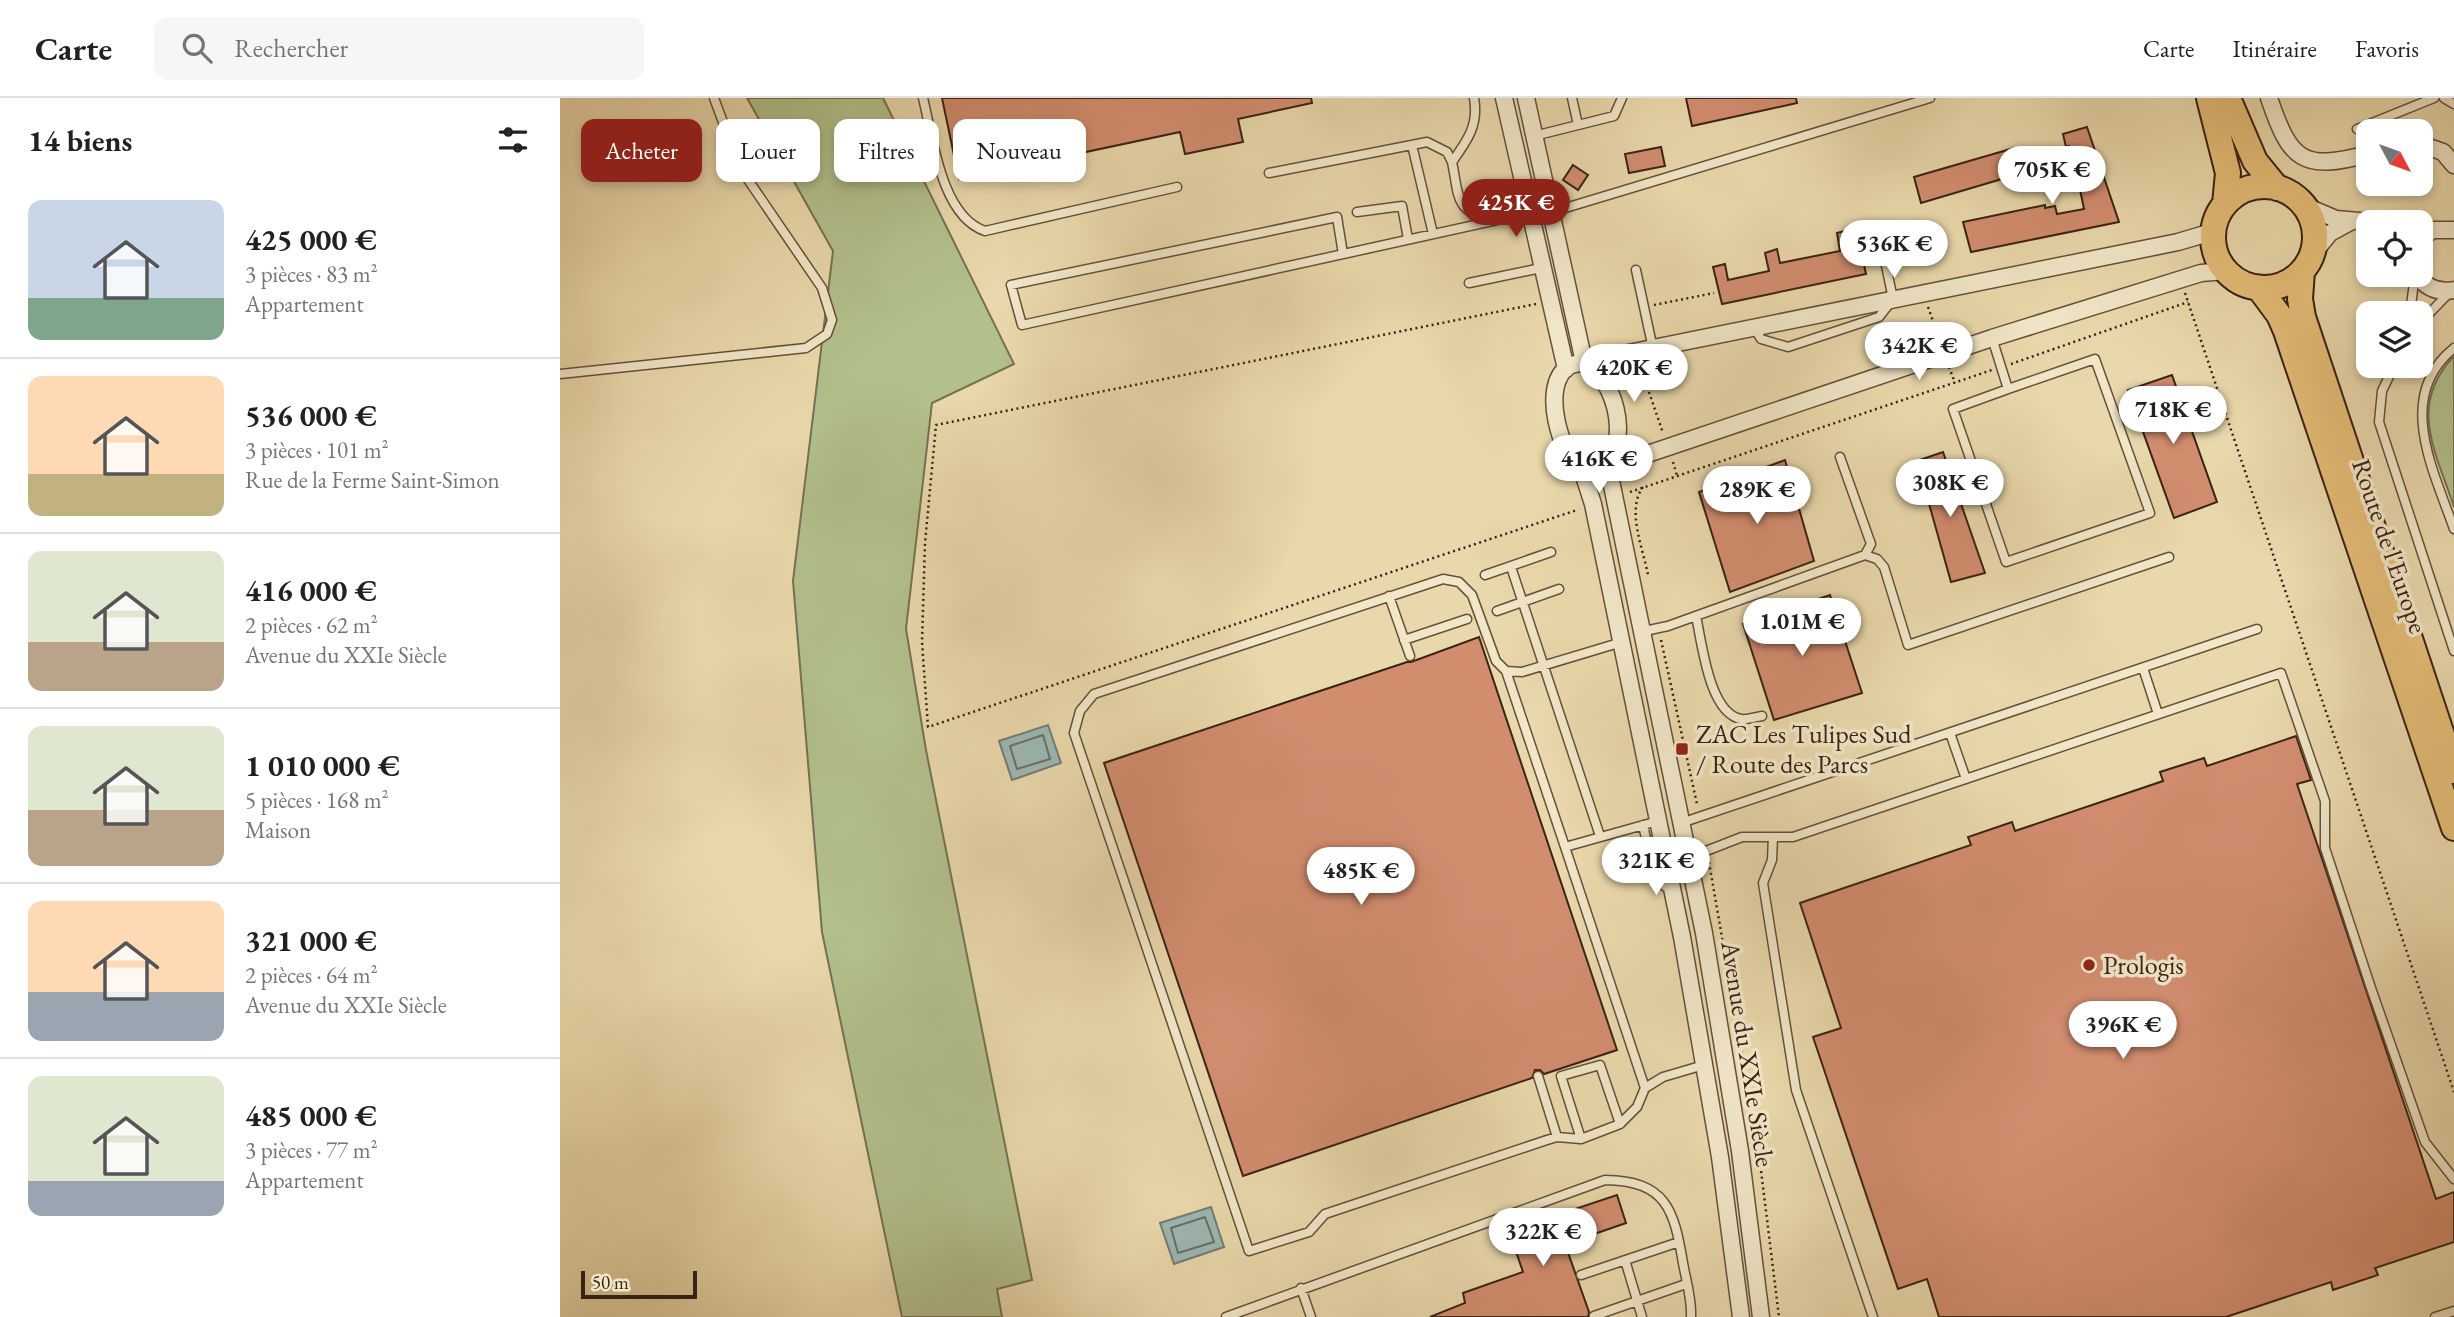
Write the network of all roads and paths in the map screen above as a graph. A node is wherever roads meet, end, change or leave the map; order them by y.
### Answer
1 (714, 98) edge
2 (923, 98) edge
3 (1474, 98) edge
4 (1504, 98) edge
5 (1526, 98) edge
6 (1572, 98) edge
7 (1622, 98) edge
8 (1930, 98) edge
9 (2209, 98) edge
10 (2228, 98) edge
11 (2269, 98) edge
12 (2434, 98) edge
13 (2444, 98) edge
14 (2417, 102) edge
15 (2454, 104) edge
16 (2379, 119) edge
17 (1578, 125) junction
18 (1534, 135) junction
19 (1412, 145) junction
20 (2433, 149) edge
21 (2356, 157) edge
22 (1452, 162) junction
23 (2454, 165) edge
24 (1269, 173) dead end
25 (1177, 187) dead end
26 (2277, 188) junction
27 (2225, 204) junction
28 (2303, 205) junction
29 (1357, 212) dead end
30 (1552, 212) junction
31 (1529, 213) junction
32 (1493, 220) junction
33 (2356, 220) edge
34 (2356, 221) edge
35 (2214, 227) junction
36 (2453, 227) edge
37 (2433, 230) edge
38 (1433, 234) junction
39 (1408, 239) junction
40 (1906, 242) dead end
41 (1343, 254) junction
42 (2307, 264) junction
43 (1541, 268) junction
44 (1636, 270) dead end
45 (2225, 271) junction
46 (2180, 279) junction
47 (1469, 283) dead end
48 (2429, 287) edge
49 (2259, 288) junction
50 (2454, 290) edge
51 (1714, 293) dead end
52 (1894, 299) junction
53 (1549, 302) junction
54 (2188, 302) junction
55 (1644, 307) junction
56 (2433, 308) edge
57 (1754, 327) junction
58 (1992, 338) junction
59 (2454, 348) edge
60 (1653, 349) junction
61 (1635, 353) junction
62 (1586, 362) junction
63 (2001, 367) junction
64 (1566, 369) junction
65 (560, 374) edge
66 (2387, 378) edge
67 (2008, 389) junction
68 (1668, 449) junction
69 (1840, 457) dead end
70 (1611, 468) junction
71 (1583, 473) junction
72 (1677, 476) junction
73 (1616, 498) junction
74 (1593, 504) junction
75 (2454, 528) edge
76 (1551, 552) dead end
77 (1865, 555) junction
78 (2169, 557) dead end
79 (1511, 566) junction
80 (1485, 575) dead end
81 (1559, 589) dead end
82 (1389, 596) junction
83 (1523, 602) junction
84 (1497, 611) dead end
85 (1696, 616) junction
86 (1467, 619) dead end
87 (2257, 629) dead end
88 (1640, 632) junction
89 (1404, 640) junction
90 (1622, 642) junction
91 (2454, 651) edge
92 (1410, 656) dead end
93 (1543, 666) junction
94 (2143, 668) junction
95 (1506, 671) junction
96 (2158, 714) junction
97 (1762, 716) dead end
98 (1950, 733) junction
99 (2454, 771) edge
100 (1966, 779) junction
101 (1651, 823) junction
102 (1681, 823) junction
103 (2454, 828) edge
104 (1600, 835) junction
105 (1773, 837) junction
106 (1565, 846) junction
107 (1688, 858) junction
108 (1704, 1065) junction
109 (1538, 1076) dead end
110 (1645, 1088) junction
111 (2454, 1092) edge
112 (1620, 1124) junction
113 (1557, 1137) junction
114 (1581, 1139) junction
115 (2454, 1180) edge
116 (1679, 1242) junction
117 (1625, 1260) junction
118 (1581, 1275) dead end
119 (1686, 1284) junction
120 (1301, 1288) junction
121 (1637, 1301) junction
122 (2454, 1311) edge
123 (1594, 1316) edge
124 (1226, 1317) edge
125 (1311, 1317) edge
126 (1642, 1317) edge
127 (1691, 1317) edge
128 (1741, 1317) edge
129 (1761, 1317) edge
130 (1873, 1317) edge
131 (2435, 1317) edge

1 - 65 lane
2 - 25 lane
3 - 22 lane
4 - 31 street
5 - 18 street
6 - 17 lane
7 - 17 lane
8 - 30 lane
9 - 27 main road
10 - 26 main road
11 - 21 street
12 - 14 lane
13 - 15 lane
14 - 16 lane
17 - 18 lane
18 - 30 street
19 - 22 lane
19 - 24 lane
19 - 38 lane
20 - 23 street
22 - 32 lane
26 - 27 main road
26 - 28 main road
27 - 35 main road
28 - 33 street
28 - 42 main road
29 - 39 lane
30 - 62 street
31 - 32 lane
31 - 43 street
32 - 38 lane
34 - 42 street
35 - 45 main road
35 - 52 street
36 - 37 street
38 - 39 lane
39 - 41 lane
40 - 52 lane
41 - 41 lane
42 - 49 main road
42 - 99 main road, Route de l'Europe
43 - 47 lane
43 - 53 street
44 - 55 lane
45 - 46 street
45 - 49 main road
46 - 54 path
46 - 58 street
48 - 50 street
49 - 103 main road, Route de l'Europe
50 - 56 lane
51 - 55 path
52 - 57 street
52 - 57 lane
53 - 64 street
53 - 74 path
54 - 63 path
54 - 111 path
55 - 60 lane
57 - 60 street
58 - 63 lane
58 - 68 street
59 - 75 lane
60 - 61 street
61 - 62 street
61 - 68 path
62 - 64 street
62 - 70 street
63 - 67 lane
63 - 72 path
64 - 71 street, Avenue du XXIe Siècle
66 - 91 lane
67 - 67 lane
68 - 70 street
68 - 72 path
69 - 77 lane
70 - 71 street
70 - 73 street, Avenue du XXIe Siècle
71 - 74 street, Avenue du XXIe Siècle
72 - 73 path
73 - 88 street, Avenue du XXIe Siècle
74 - 90 street, Avenue du XXIe Siècle
76 - 79 lane
77 - 78 lane
77 - 85 lane
79 - 80 lane
79 - 83 lane
81 - 83 lane
82 - 89 lane
82 - 95 lane
82 - 113 lane
83 - 84 lane
83 - 93 lane
85 - 88 lane
85 - 97 lane
86 - 89 lane
87 - 94 lane
88 - 102 street, Avenue du XXIe Siècle
89 - 92 lane
90 - 93 lane
90 - 101 street, Avenue du XXIe Siècle
93 - 95 lane
93 - 104 lane
94 - 96 lane
94 - 98 lane
95 - 106 lane
96 - 100 lane
96 - 115 lane
98 - 100 lane
98 - 102 lane
100 - 105 lane
101 - 104 lane
101 - 108 street, Avenue du XXIe Siècle
102 - 107 street, Avenue du XXIe Siècle
104 - 106 lane
105 - 107 lane
105 - 130 lane
106 - 110 lane
107 - 129 street, Avenue du XXIe Siècle
108 - 110 lane
108 - 128 street, Avenue du XXIe Siècle
109 - 113 lane
110 - 112 lane
112 - 114 lane
112 - 114 lane
113 - 114 lane
116 - 117 lane
116 - 119 lane
116 - 120 lane
117 - 118 lane
117 - 121 lane
119 - 121 lane
119 - 127 lane
120 - 124 lane
120 - 125 lane
121 - 123 lane
121 - 126 lane
122 - 131 lane

